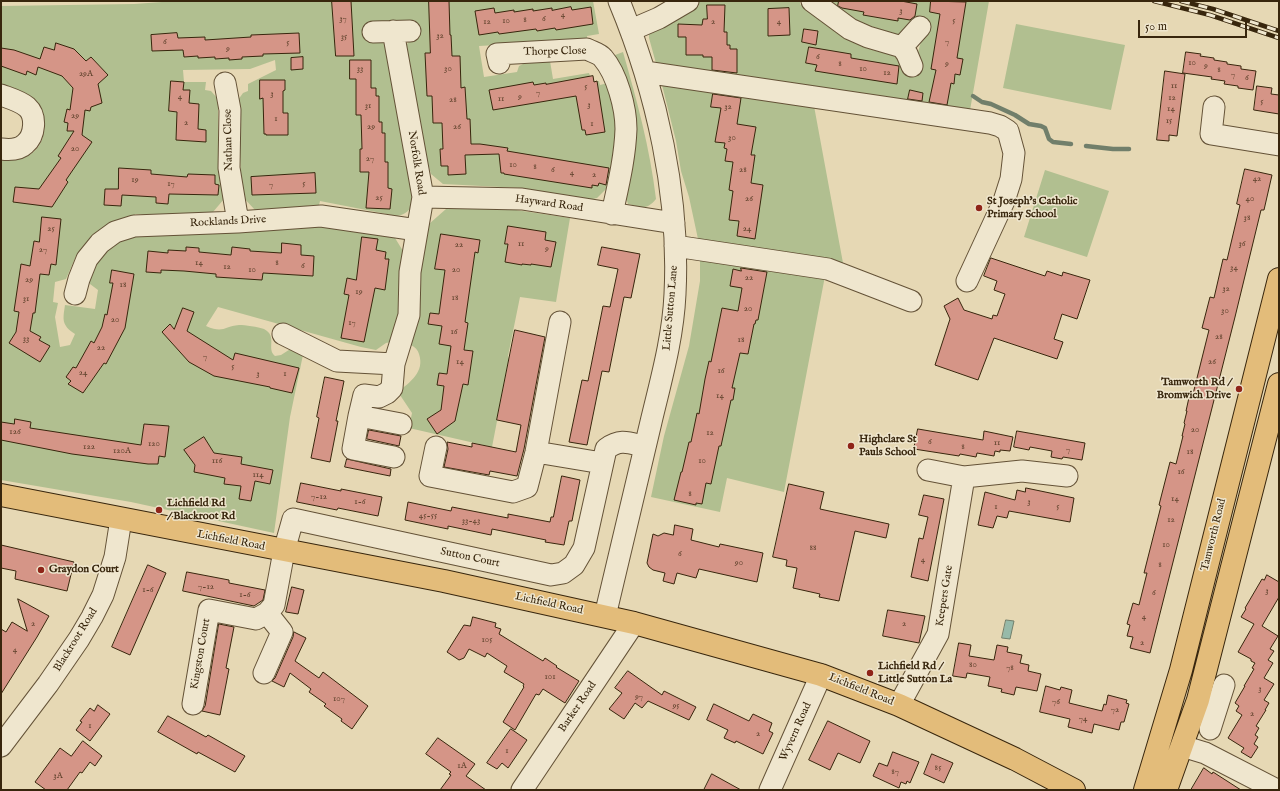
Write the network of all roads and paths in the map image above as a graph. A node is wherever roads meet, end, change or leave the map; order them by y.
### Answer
1 (619, 1) edge
2 (688, 1) edge
3 (812, 1) edge
4 (920, 27) dead end
5 (631, 30) junction
6 (392, 31) dead end
7 (902, 47) junction
8 (499, 63) dead end
9 (912, 66) dead end
10 (645, 72) junction
11 (227, 83) dead end
12 (1, 95) edge
13 (1214, 107) dead end
14 (1279, 144) edge
15 (1, 149) edge
16 (423, 197) junction
17 (612, 214) junction
18 (238, 222) junction
19 (674, 223) junction
20 (417, 230) junction
21 (675, 246) junction
22 (1279, 279) edge
23 (967, 281) dead end
24 (75, 294) dead end
25 (911, 301) dead end
26 (560, 322) dead end
27 (283, 334) dead end
28 (394, 364) junction
29 (1279, 384) edge
30 (359, 416) junction
31 (401, 424) dead end
32 (436, 447) dead end
33 (646, 447) junction
34 (1236, 448) junction
35 (536, 452) junction
36 (1261, 455) junction
37 (394, 456) dead end
38 (602, 463) junction
39 (928, 470) dead end
40 (1067, 476) dead end
41 (964, 477) junction
42 (1, 495) edge
43 (121, 519) junction
44 (284, 551) junction
45 (267, 612) junction
46 (605, 616) junction
47 (634, 623) junction
48 (264, 673) dead end
49 (821, 675) junction
50 (1224, 685) dead end
51 (1207, 702) junction
52 (193, 704) dead end
53 (899, 705) junction
54 (1210, 729) dead end
55 (1, 746) edge
56 (1182, 746) junction
57 (774, 789) edge
58 (1275, 789) dead end
59 (522, 790) edge
60 (1074, 790) edge
61 (1145, 790) edge
62 (1166, 790) edge

1 - 5 street, Little Sutton Lane
2 - 5 street
3 - 7 street
4 - 7 street
5 - 10 street, Little Sutton Lane
6 - 16 street, Norfolk Road
7 - 9 street
8 - 17 street, Thorpe Close
10 - 19 street, Little Sutton Lane
10 - 23 street
11 - 18 street, Nathan Close
12 - 15 street
13 - 14 street
16 - 17 street, Hayward Road
16 - 20 street, Norfolk Road
17 - 19 street, Hayward Road
18 - 20 street, Rocklands Drive
18 - 24 street, Rocklands Drive
19 - 21 street, Little Sutton Lane
20 - 28 street, Norfolk Road
21 - 25 street
21 - 33 street, Little Sutton Lane
22 - 34 main road, Tamworth Road
26 - 35 street
27 - 28 street
28 - 30 street, Norfolk Road
29 - 36 main road
30 - 31 street
30 - 37 street
32 - 35 street
33 - 38 street, Sutton Court
33 - 46 street, Little Sutton Lane
34 - 36 street
34 - 61 main road, Tamworth Road
35 - 38 street
36 - 51 main road
38 - 44 street, Sutton Court
39 - 41 street
40 - 41 street
41 - 53 street, Keepers Gate
42 - 43 main road, Lichfield Road
43 - 44 main road, Lichfield Road
43 - 55 street, Blackroot Road
44 - 45 street
44 - 46 main road, Lichfield Road
45 - 48 street
45 - 52 street, Kingston Court
46 - 47 main road, Lichfield Road
47 - 49 main road, Lichfield Road
47 - 59 street, Barker Road
49 - 53 main road, Lichfield Road
49 - 57 street, Wyvern Road
50 - 51 street
51 - 54 street
51 - 56 main road
53 - 60 main road, Lichfield Road
56 - 58 street
56 - 62 main road

